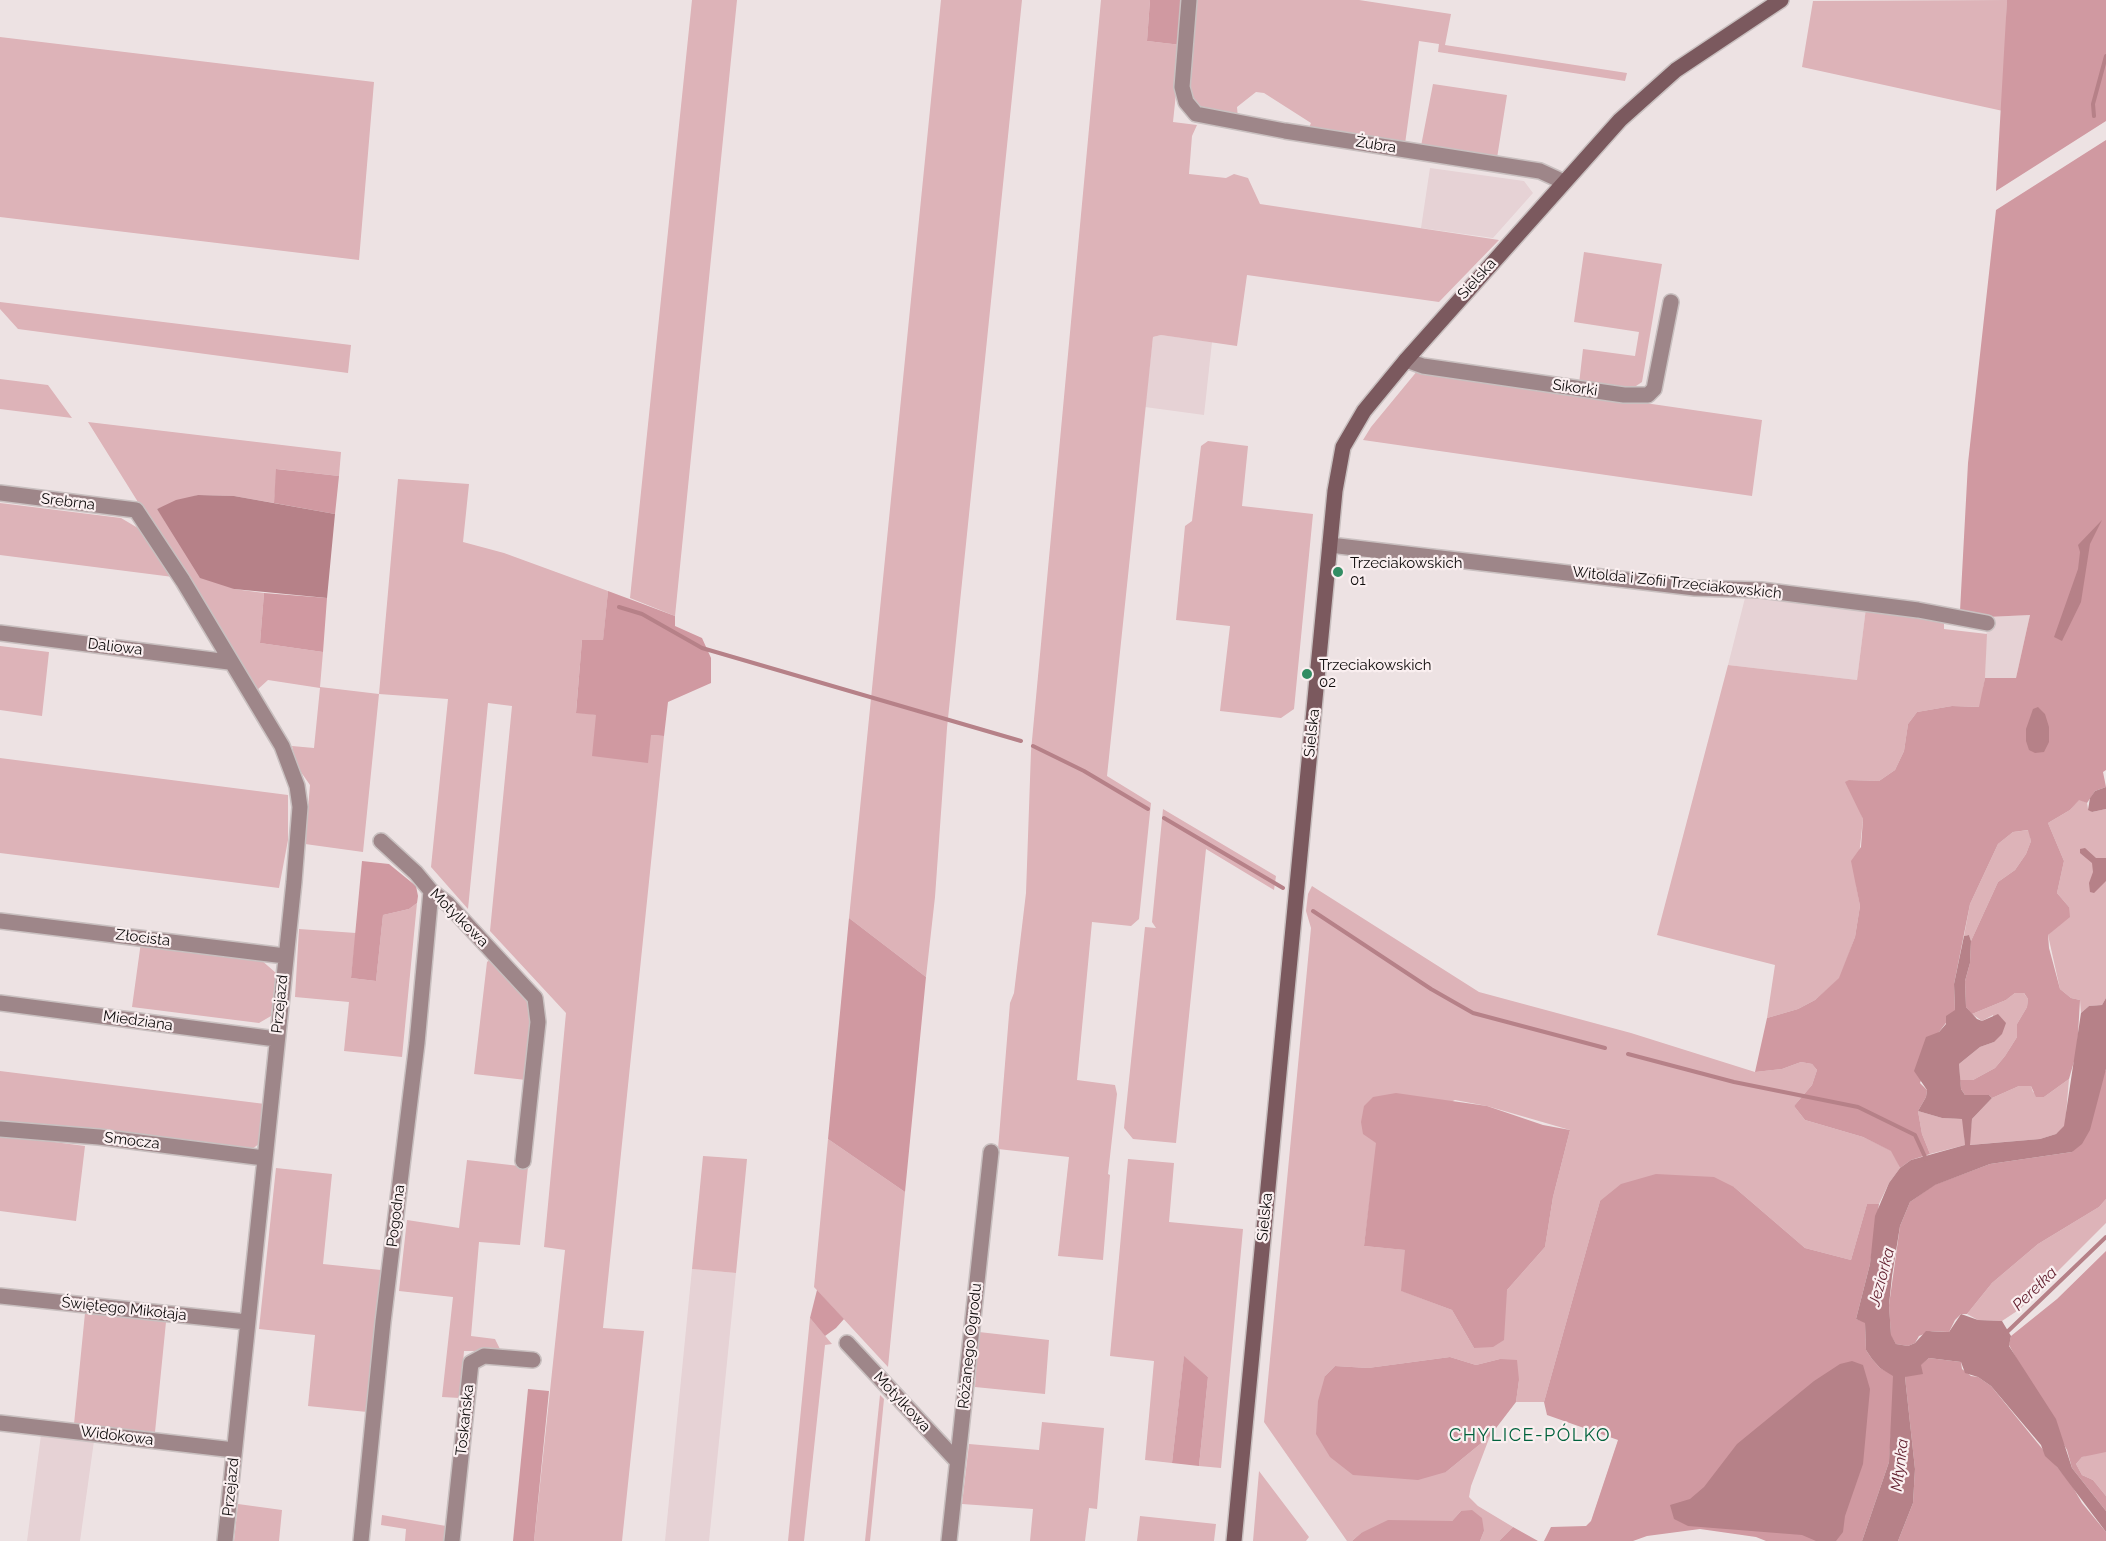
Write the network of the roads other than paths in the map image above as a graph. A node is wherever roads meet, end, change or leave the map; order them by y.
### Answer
1 (1189, 0) edge
2 (1780, 0) edge
3 (1564, 182) junction
4 (1671, 302) dead end
5 (1406, 360) junction
6 (0, 494) edge
7 (136, 510) joint
8 (1330, 545) junction
9 (1987, 623) dead end
10 (0, 633) edge
11 (229, 662) junction
12 (381, 841) dead end
13 (431, 891) junction
14 (0, 921) edge
15 (285, 956) junction
16 (0, 1003) edge
17 (276, 1039) junction
18 (0, 1129) edge
19 (992, 1152) dead end
20 (264, 1158) junction
21 (523, 1161) dead end
22 (0, 1296) edge
23 (247, 1322) junction
24 (847, 1343) dead end
25 (533, 1360) dead end
26 (0, 1423) edge
27 (234, 1450) junction
28 (957, 1461) junction
29 (225, 1541) edge
30 (361, 1541) edge
31 (452, 1541) edge
32 (949, 1541) edge
33 (1234, 1541) edge

1 - 3 street, Żubra
2 - 3 street, Sielska
3 - 5 street, Sielska
4 - 5 street, Sikorki
5 - 8 street, Sielska
6 - 7 street, Srebrna
7 - 11 street, Przejazd
8 - 9 street, Witolda i Zofii Trzeciakowskich
8 - 33 street, Sielska
10 - 11 street, Daliowa
11 - 15 street, Przejazd
12 - 13 street, Motylkowa
13 - 21 street, Motylkowa
13 - 30 street, Pogodna
14 - 15 street, Złocista
15 - 17 street, Przejazd
16 - 17 street, Miedziana
17 - 20 street, Przejazd
18 - 20 street, Smocza
19 - 28 street, Różanego Ogrodu
20 - 23 street, Przejazd
22 - 23 street, Świętego Mikołaja
23 - 27 street, Przejazd
24 - 28 street, Motylkowa
25 - 31 street, Toskańska
26 - 27 street, Widokowa
27 - 29 street, Przejazd
28 - 32 street, Różanego Ogrodu

